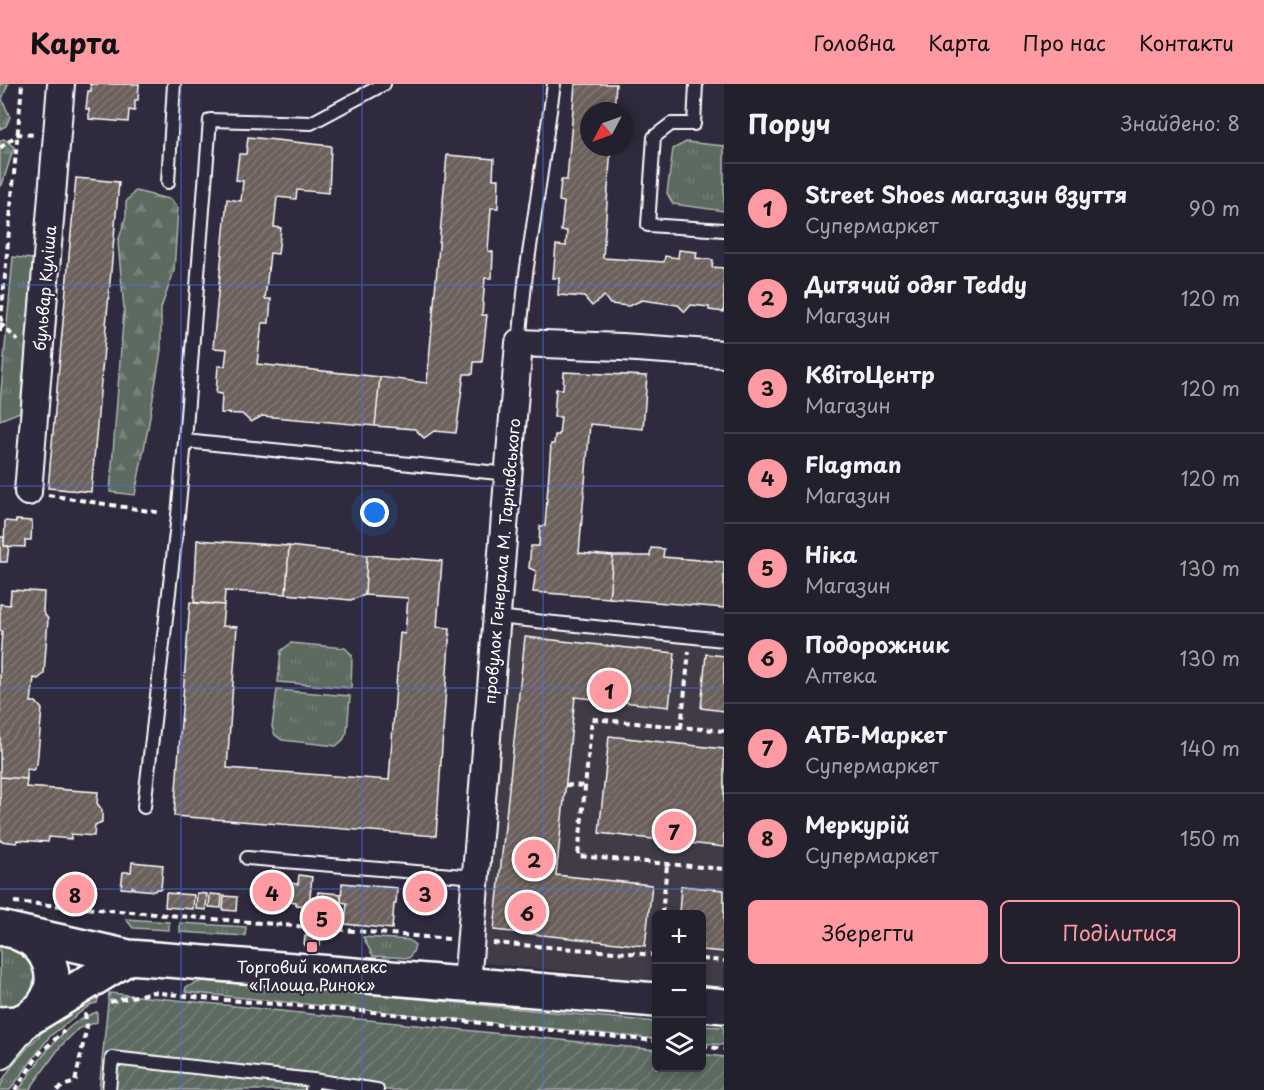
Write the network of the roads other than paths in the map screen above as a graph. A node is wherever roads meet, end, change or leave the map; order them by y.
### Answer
1 (61, 84) edge
2 (174, 84) edge
3 (384, 84) edge
4 (554, 84) edge
5 (696, 84) edge
6 (168, 182) dead end
7 (724, 230) edge
8 (519, 343) junction
9 (724, 354) edge
10 (185, 441) junction
11 (508, 474) junction
12 (28, 492) road end
13 (496, 617) junction
14 (724, 640) edge
15 (144, 807) dead end
16 (247, 858) dead end
17 (476, 877) junction
18 (6, 923) edge
19 (129, 957) junction
20 (467, 984) junction
21 (652, 1000) edge
22 (706, 1004) edge
23 (724, 1006) edge
24 (33, 1016) junction
25 (0, 1024) edge
26 (0, 1056) edge
27 (313, 1085) edge
28 (109, 1090) edge
29 (377, 1090) edge

1 - 12 street, бульвар Куліша
2 - 6 lane
3 - 10 lane
4 - 8 lane
5 - 7 lane
8 - 9 street
8 - 11 street, провулок Генерала М. Тарнавського
10 - 11 lane
10 - 15 lane
11 - 13 street, провулок Генерала М. Тарнавського
13 - 14 lane
13 - 17 street, провулок Генерала М. Тарнавського
16 - 17 lane
17 - 20 street, провулок Генерала М. Тарнавського
18 - 19 main road
18 - 24 main road
19 - 20 main road
19 - 24 main road
20 - 21 main road
22 - 23 main road
24 - 25 main road
24 - 26 street
27 - 28 lane
27 - 29 lane

